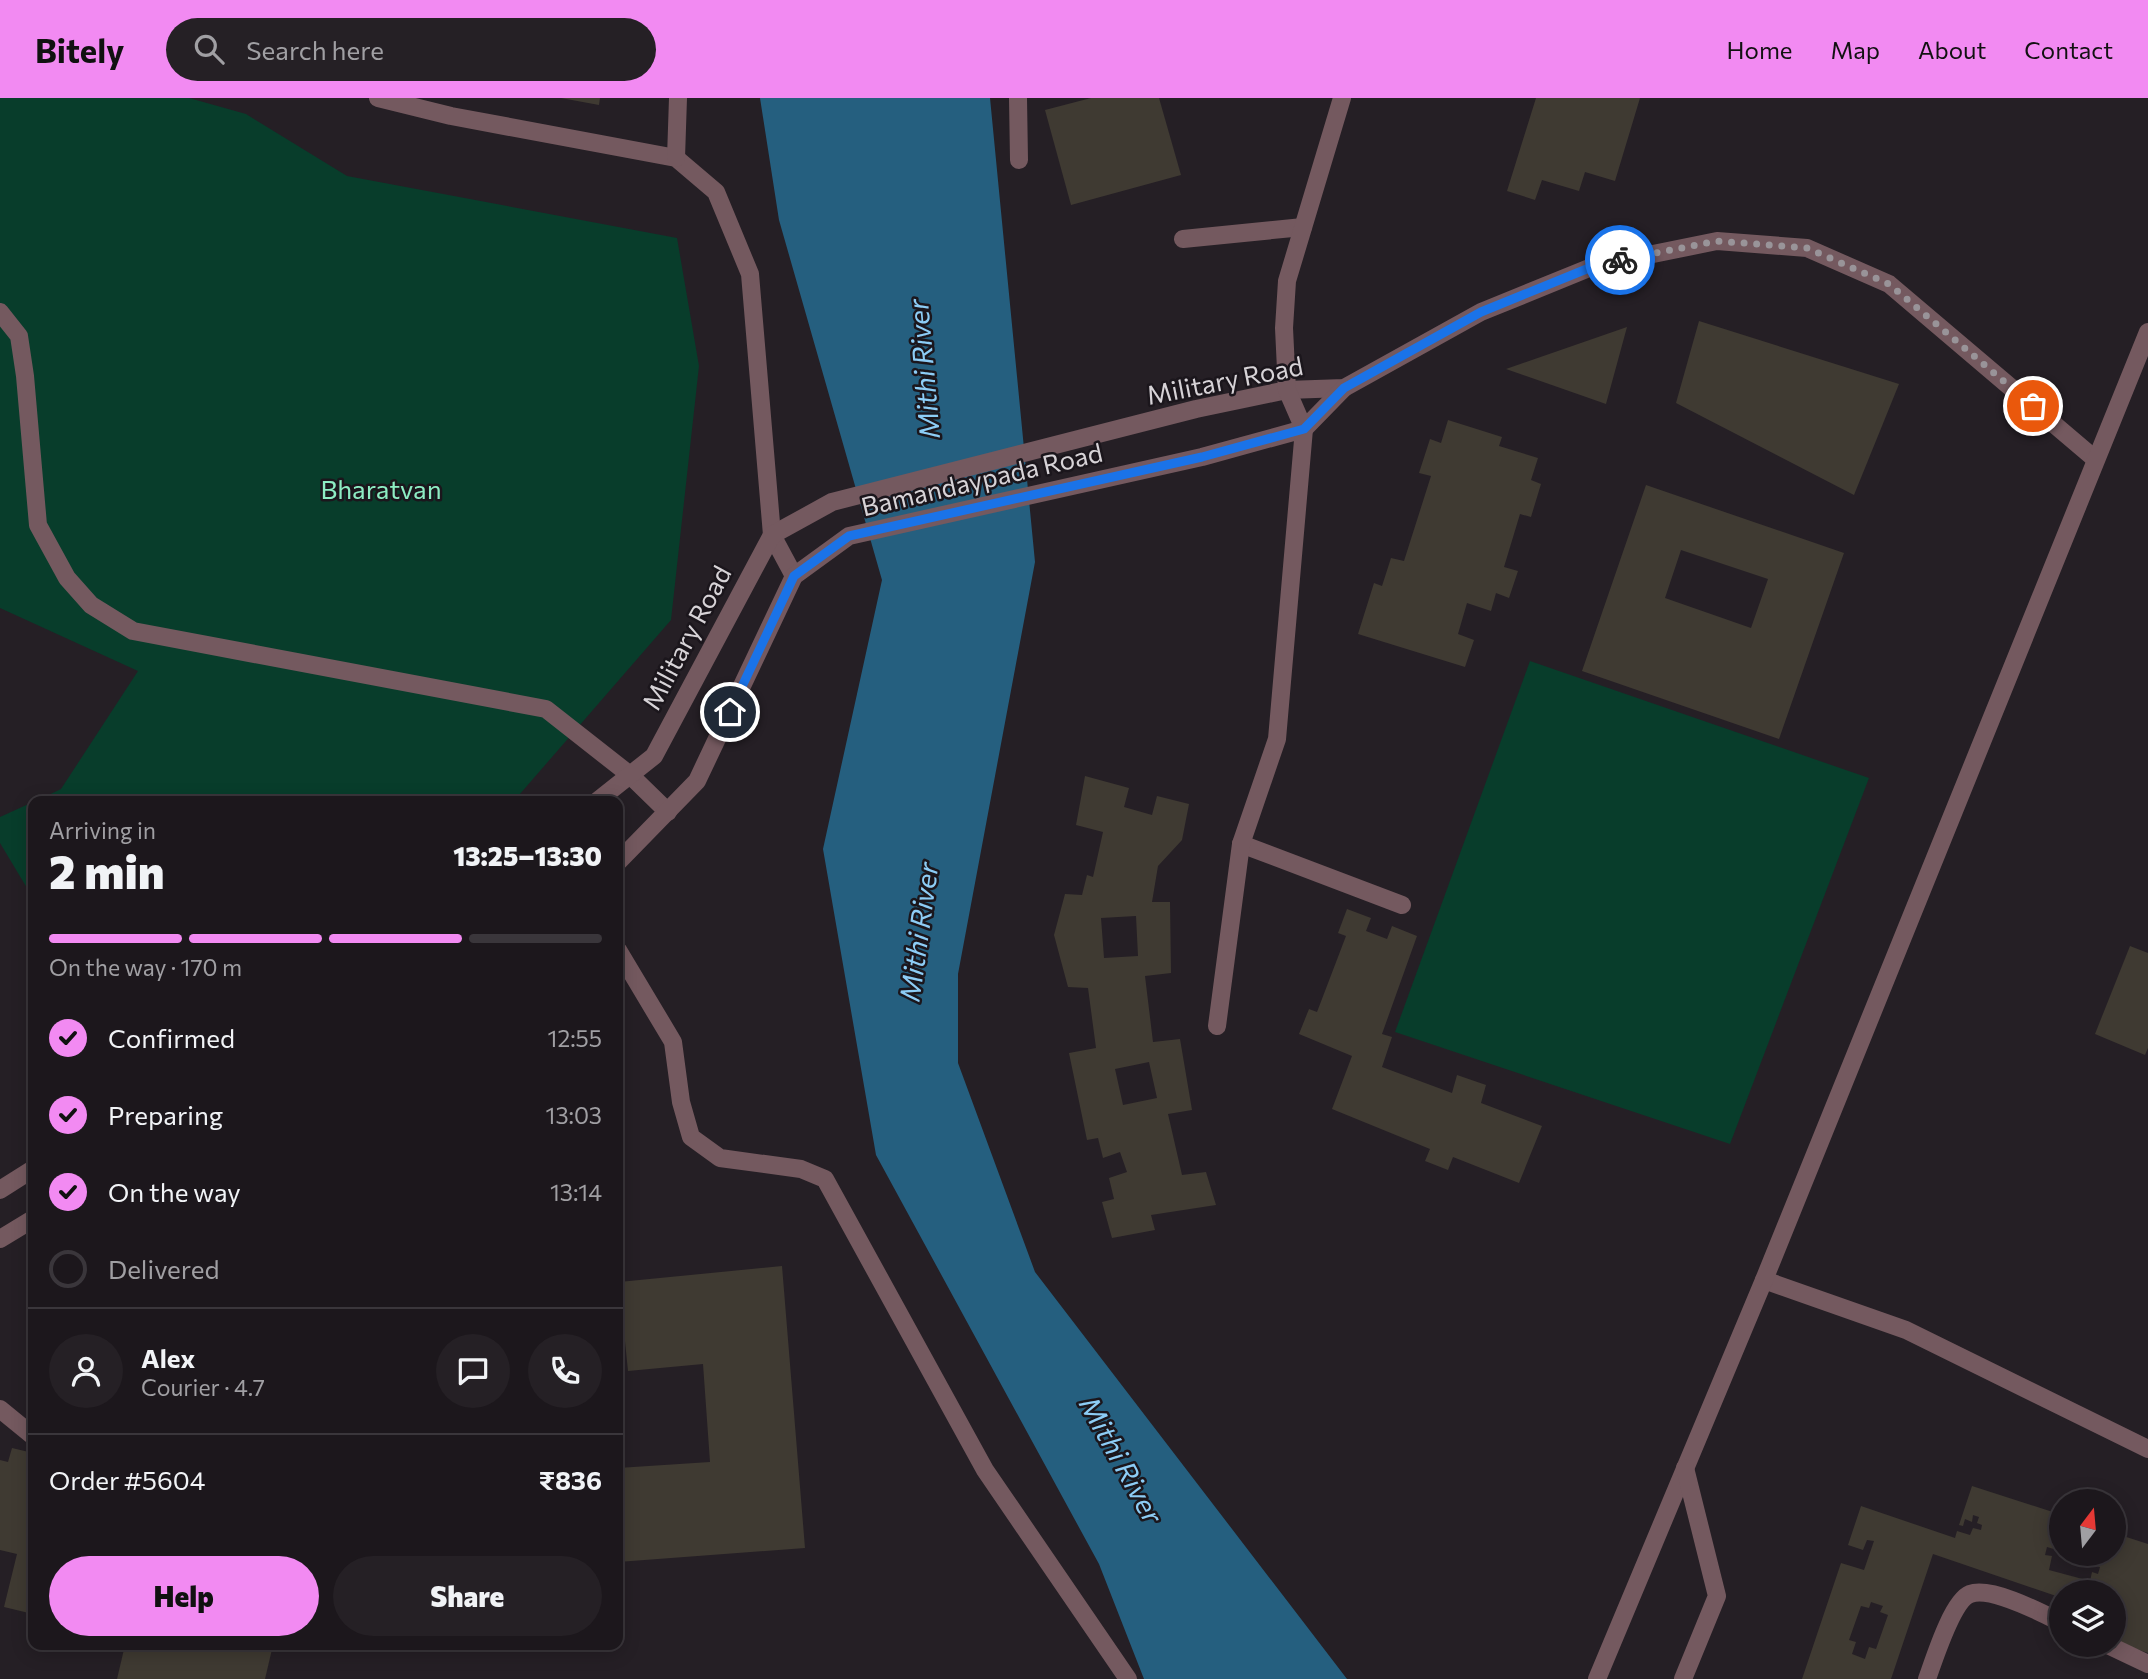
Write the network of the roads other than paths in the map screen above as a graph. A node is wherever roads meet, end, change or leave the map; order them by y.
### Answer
1 (378, 98) edge
2 (678, 98) edge
3 (1018, 98) edge
4 (1342, 98) edge
5 (676, 158) junction
6 (1019, 160) dead end
7 (1303, 226) junction
8 (1183, 239) dead end
9 (0, 312) edge
10 (2148, 332) edge
11 (1344, 388) junction
12 (1287, 390) junction
13 (1304, 429) junction
14 (2095, 459) junction
15 (772, 535) junction
16 (794, 576) junction
17 (630, 775) junction
18 (604, 796) edge
19 (668, 811) junction
20 (1241, 844) junction
21 (623, 857) edge
22 (1402, 905) dead end
23 (623, 958) edge
24 (1217, 1026) dead end
25 (28, 1172) edge
26 (0, 1190) edge
27 (28, 1222) edge
28 (0, 1239) edge
29 (1764, 1280) junction
30 (0, 1409) edge
31 (28, 1432) edge
32 (2148, 1449) edge
33 (1685, 1468) junction
34 (2049, 1618) edge
35 (2126, 1654) edge
36 (2148, 1664) edge
37 (1128, 1679) edge
38 (1597, 1679) edge
39 (1683, 1679) edge
40 (1927, 1679) edge

1 - 5 street
2 - 5 street
3 - 6 street
4 - 7 street
5 - 15 street
7 - 8 street
7 - 12 street
9 - 17 street
10 - 14 street
11 - 12 street, Military Road
11 - 13 street
11 - 14 street, Military Road
12 - 13 street
12 - 15 street, Military Road
13 - 16 street, Bamandaypada Road
13 - 20 street
14 - 29 street
15 - 16 street
15 - 17 street, Military Road
16 - 19 street, Bamandaypada Road
17 - 18 street, Military Road
17 - 19 street
19 - 21 street, Bamandaypada Road
20 - 22 street
20 - 24 street
23 - 37 street
25 - 26 street
27 - 28 street
29 - 32 street
29 - 33 street
30 - 31 street
33 - 38 street
33 - 39 street
34 - 40 street
35 - 36 street

